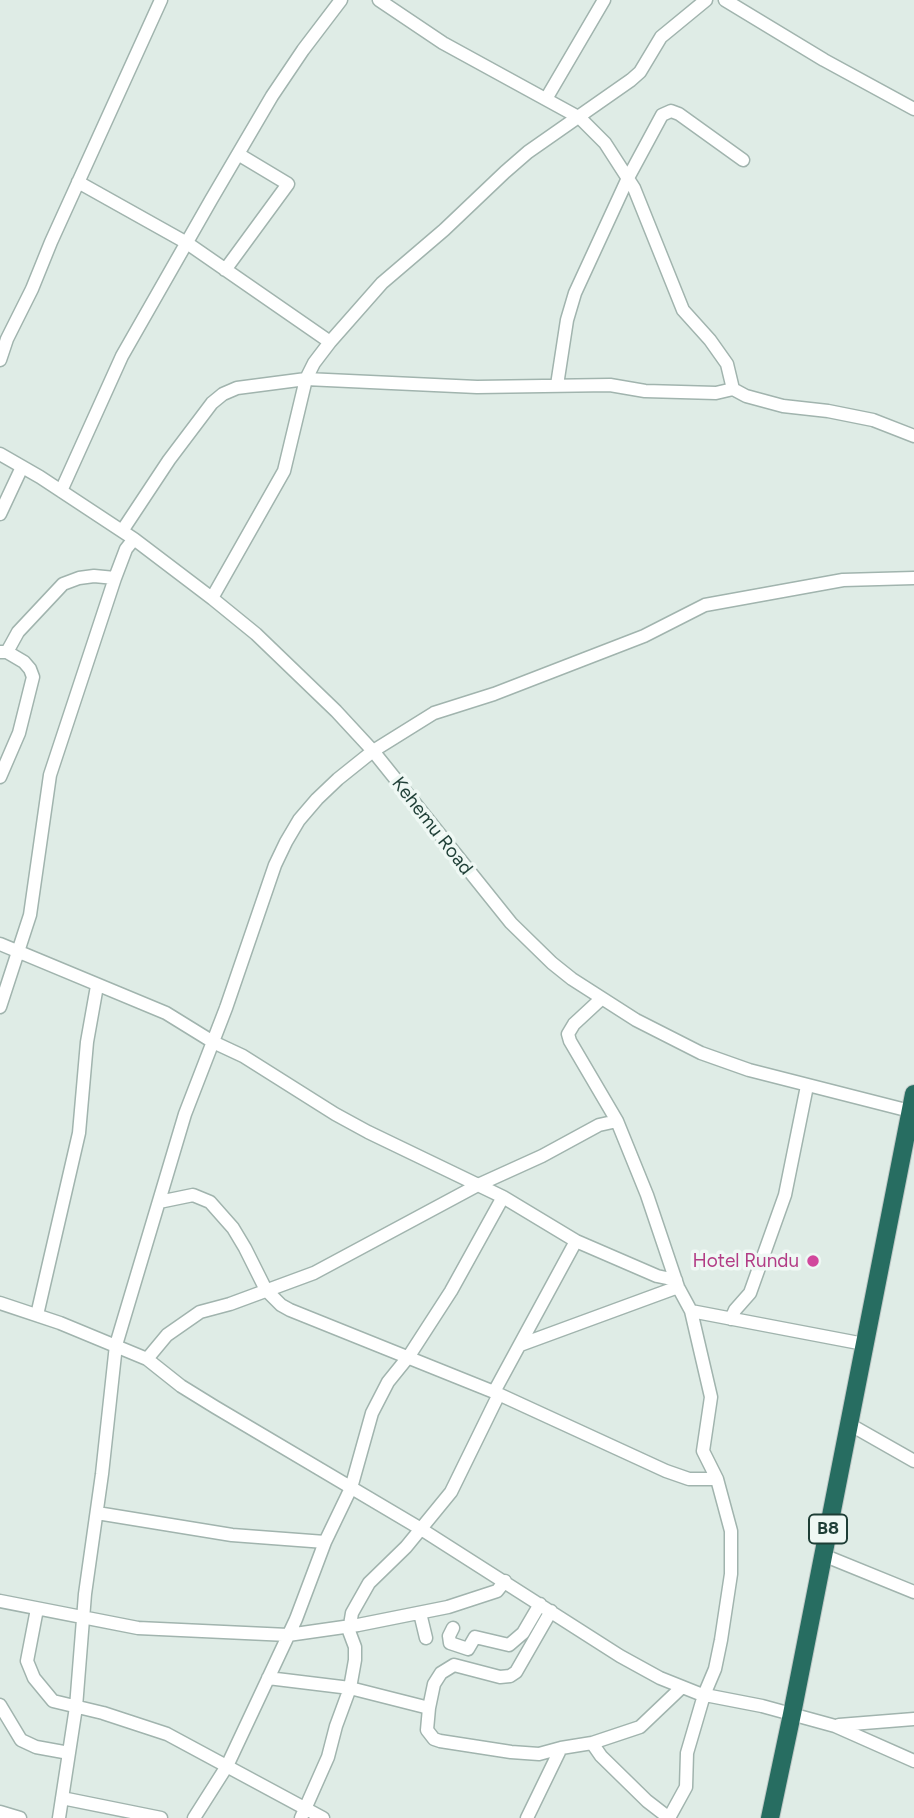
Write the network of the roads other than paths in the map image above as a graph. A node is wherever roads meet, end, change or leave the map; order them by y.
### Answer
1 (161, 0) edge
2 (341, 0) edge
3 (379, 0) edge
4 (604, 0) edge
5 (706, 0) edge
6 (725, 0) edge
7 (547, 99) junction
8 (914, 109) edge
9 (580, 118) junction
10 (238, 154) junction
11 (743, 160) dead end
12 (628, 178) junction
13 (78, 182) junction
14 (187, 243) junction
15 (225, 270) junction
16 (330, 342) junction
17 (0, 360) edge
18 (306, 379) junction
19 (557, 385) junction
20 (733, 389) junction
21 (914, 436) edge
22 (0, 454) edge
23 (22, 467) junction
24 (61, 491) junction
25 (0, 513) edge
26 (128, 535) junction
27 (115, 578) junction
28 (914, 578) edge
29 (212, 598) junction
30 (3, 652) edge
31 (373, 751) junction
32 (0, 777) edge
33 (0, 944) edge
34 (19, 953) junction
35 (97, 986) junction
36 (601, 999) junction
37 (0, 1007) edge
38 (213, 1042) junction
39 (807, 1086) junction
40 (913, 1101) edge
41 (617, 1121) junction
42 (478, 1185) junction
43 (503, 1197) junction
44 (159, 1202) junction
45 (576, 1241) junction
46 (677, 1283) junction
47 (267, 1290) junction
48 (0, 1303) edge
49 (691, 1311) junction
50 (37, 1315) junction
51 (731, 1319) junction
52 (864, 1344) junction
53 (116, 1345) junction
54 (520, 1345) junction
55 (409, 1356) junction
56 (147, 1359) junction
57 (497, 1393) junction
58 (849, 1424) junction
59 (914, 1461) edge
60 (717, 1479) junction
61 (351, 1488) junction
62 (97, 1513) junction
63 (421, 1530) junction
64 (325, 1542) junction
65 (823, 1555) junction
66 (505, 1581) junction
67 (914, 1592) edge
68 (0, 1601) edge
69 (545, 1607) junction
70 (37, 1609) junction
71 (421, 1613) junction
72 (85, 1619) junction
73 (352, 1625) junction
74 (453, 1628) dead end
75 (288, 1635) junction
76 (426, 1639) dead end
77 (268, 1678) junction
78 (351, 1688) junction
79 (681, 1688) junction
80 (704, 1695) junction
81 (0, 1705) edge
82 (75, 1707) junction
83 (429, 1708) junction
84 (792, 1714) junction
85 (914, 1719) edge
86 (835, 1726) junction
87 (592, 1743) junction
88 (561, 1748) junction
89 (69, 1753) junction
90 (914, 1761) edge
91 (227, 1766) junction
92 (62, 1798) junction
93 (0, 1812) edge
94 (304, 1813) edge
95 (20, 1818) edge
96 (59, 1818) edge
97 (161, 1818) edge
98 (194, 1818) edge
99 (323, 1818) edge
100 (527, 1818) edge
101 (669, 1818) edge
102 (770, 1818) edge

1 - 13 street
2 - 10 street
3 - 7 street
4 - 7 street
5 - 9 street
6 - 8 street
7 - 9 street
9 - 12 street
9 - 16 street
10 - 14 street
10 - 15 street
11 - 12 street
12 - 19 street
12 - 20 street
13 - 14 street
13 - 17 street
14 - 15 street
14 - 24 street
15 - 16 street
16 - 18 street
18 - 19 street
18 - 26 street
18 - 29 street
19 - 20 street
20 - 21 street
22 - 23 street, Kehemu Road
23 - 24 street, Kehemu Road
23 - 25 street
24 - 26 street, Kehemu Road
26 - 27 street
26 - 29 street, Kehemu Road
27 - 30 street
27 - 34 street
28 - 31 street
29 - 31 street, Kehemu Road
30 - 32 street
31 - 36 street, Kehemu Road
31 - 38 street
33 - 34 street
34 - 35 street
34 - 37 street
35 - 38 street
35 - 50 street
36 - 39 street, Kehemu Road
36 - 41 street
38 - 42 street
38 - 44 street
39 - 40 street, Kehemu Road
39 - 51 street
40 - 52 highway, B8
41 - 42 street
41 - 46 street
42 - 43 street
42 - 47 street
43 - 45 street
43 - 55 street
44 - 47 street
44 - 53 street
45 - 46 street
45 - 54 street
46 - 49 street
46 - 54 street
47 - 55 street
47 - 56 street
48 - 50 street
49 - 51 street
49 - 60 street
50 - 53 street
51 - 52 street
52 - 58 highway, B8
53 - 56 street
53 - 62 street
54 - 57 street
55 - 57 street
55 - 61 street
56 - 61 street
57 - 60 street
57 - 63 street
58 - 59 street
58 - 65 highway, B8
60 - 80 street
61 - 63 street
61 - 64 street
62 - 64 street
62 - 72 street
63 - 66 street
63 - 73 street
64 - 75 street
65 - 67 street
65 - 84 highway, B8
66 - 69 street
66 - 71 street
68 - 70 street
69 - 74 street
69 - 79 street
69 - 83 street
70 - 72 street
70 - 82 street
71 - 73 street
71 - 76 street
72 - 75 street
72 - 82 street
73 - 75 street
73 - 78 street
75 - 77 street
77 - 78 street
77 - 91 street
78 - 83 street
78 - 94 street
79 - 80 street
79 - 87 street
80 - 84 street
80 - 101 street
81 - 89 street
82 - 89 street
82 - 91 street
83 - 88 street
84 - 86 street
84 - 102 highway, B8
85 - 86 street
86 - 90 street
87 - 88 street
87 - 101 street
88 - 100 street
89 - 92 street
91 - 94 street
91 - 98 street
92 - 96 street
92 - 97 street
93 - 95 street
94 - 99 street

